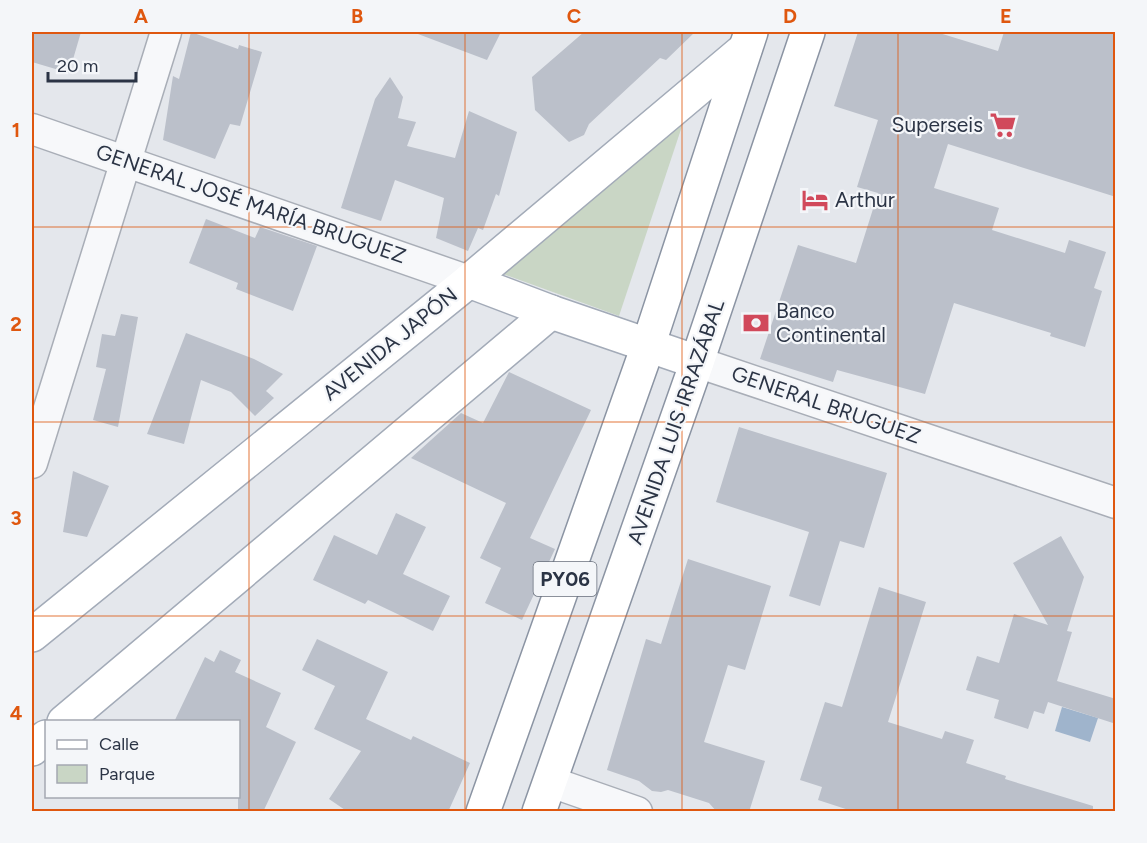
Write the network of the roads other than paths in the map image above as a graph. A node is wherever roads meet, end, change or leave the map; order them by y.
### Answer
1 (166, 32) edge
2 (808, 32) edge
3 (748, 40) edge
4 (32, 129) edge
5 (126, 160) junction
6 (469, 280) junction
7 (550, 312) junction
8 (648, 346) junction
9 (697, 362) junction
10 (32, 463) edge
11 (1116, 503) edge
12 (32, 635) edge
13 (66, 720) edge
14 (45, 737) edge
15 (32, 749) edge
16 (551, 782) junction
17 (483, 812) edge
18 (539, 812) edge
19 (637, 812) edge

1 - 5 street
2 - 9 main road, AVENIDA LUIS IRRAZÁBAL / PY06
3 - 6 main road, AVENIDA JAPÓN
3 - 8 main road, PY06
4 - 5 street, GENERAL JOSÉ MARÍA BRUGUEZ
5 - 6 street, GENERAL JOSÉ MARÍA BRUGUEZ
5 - 10 street
6 - 7 main road, GENERAL BRUGUEZ
6 - 12 main road, AVENIDA JAPÓN
7 - 8 main road, GENERAL BRUGUEZ
7 - 13 main road
8 - 9 main road, GENERAL BRUGUEZ
8 - 17 main road, PY06
9 - 11 street, GENERAL BRUGUEZ
9 - 16 main road, AVENIDA LUIS IRRAZÁBAL / PY06
14 - 15 main road
16 - 18 main road, AVENIDA LUIS IRRAZÁBAL / PY06
16 - 19 street

